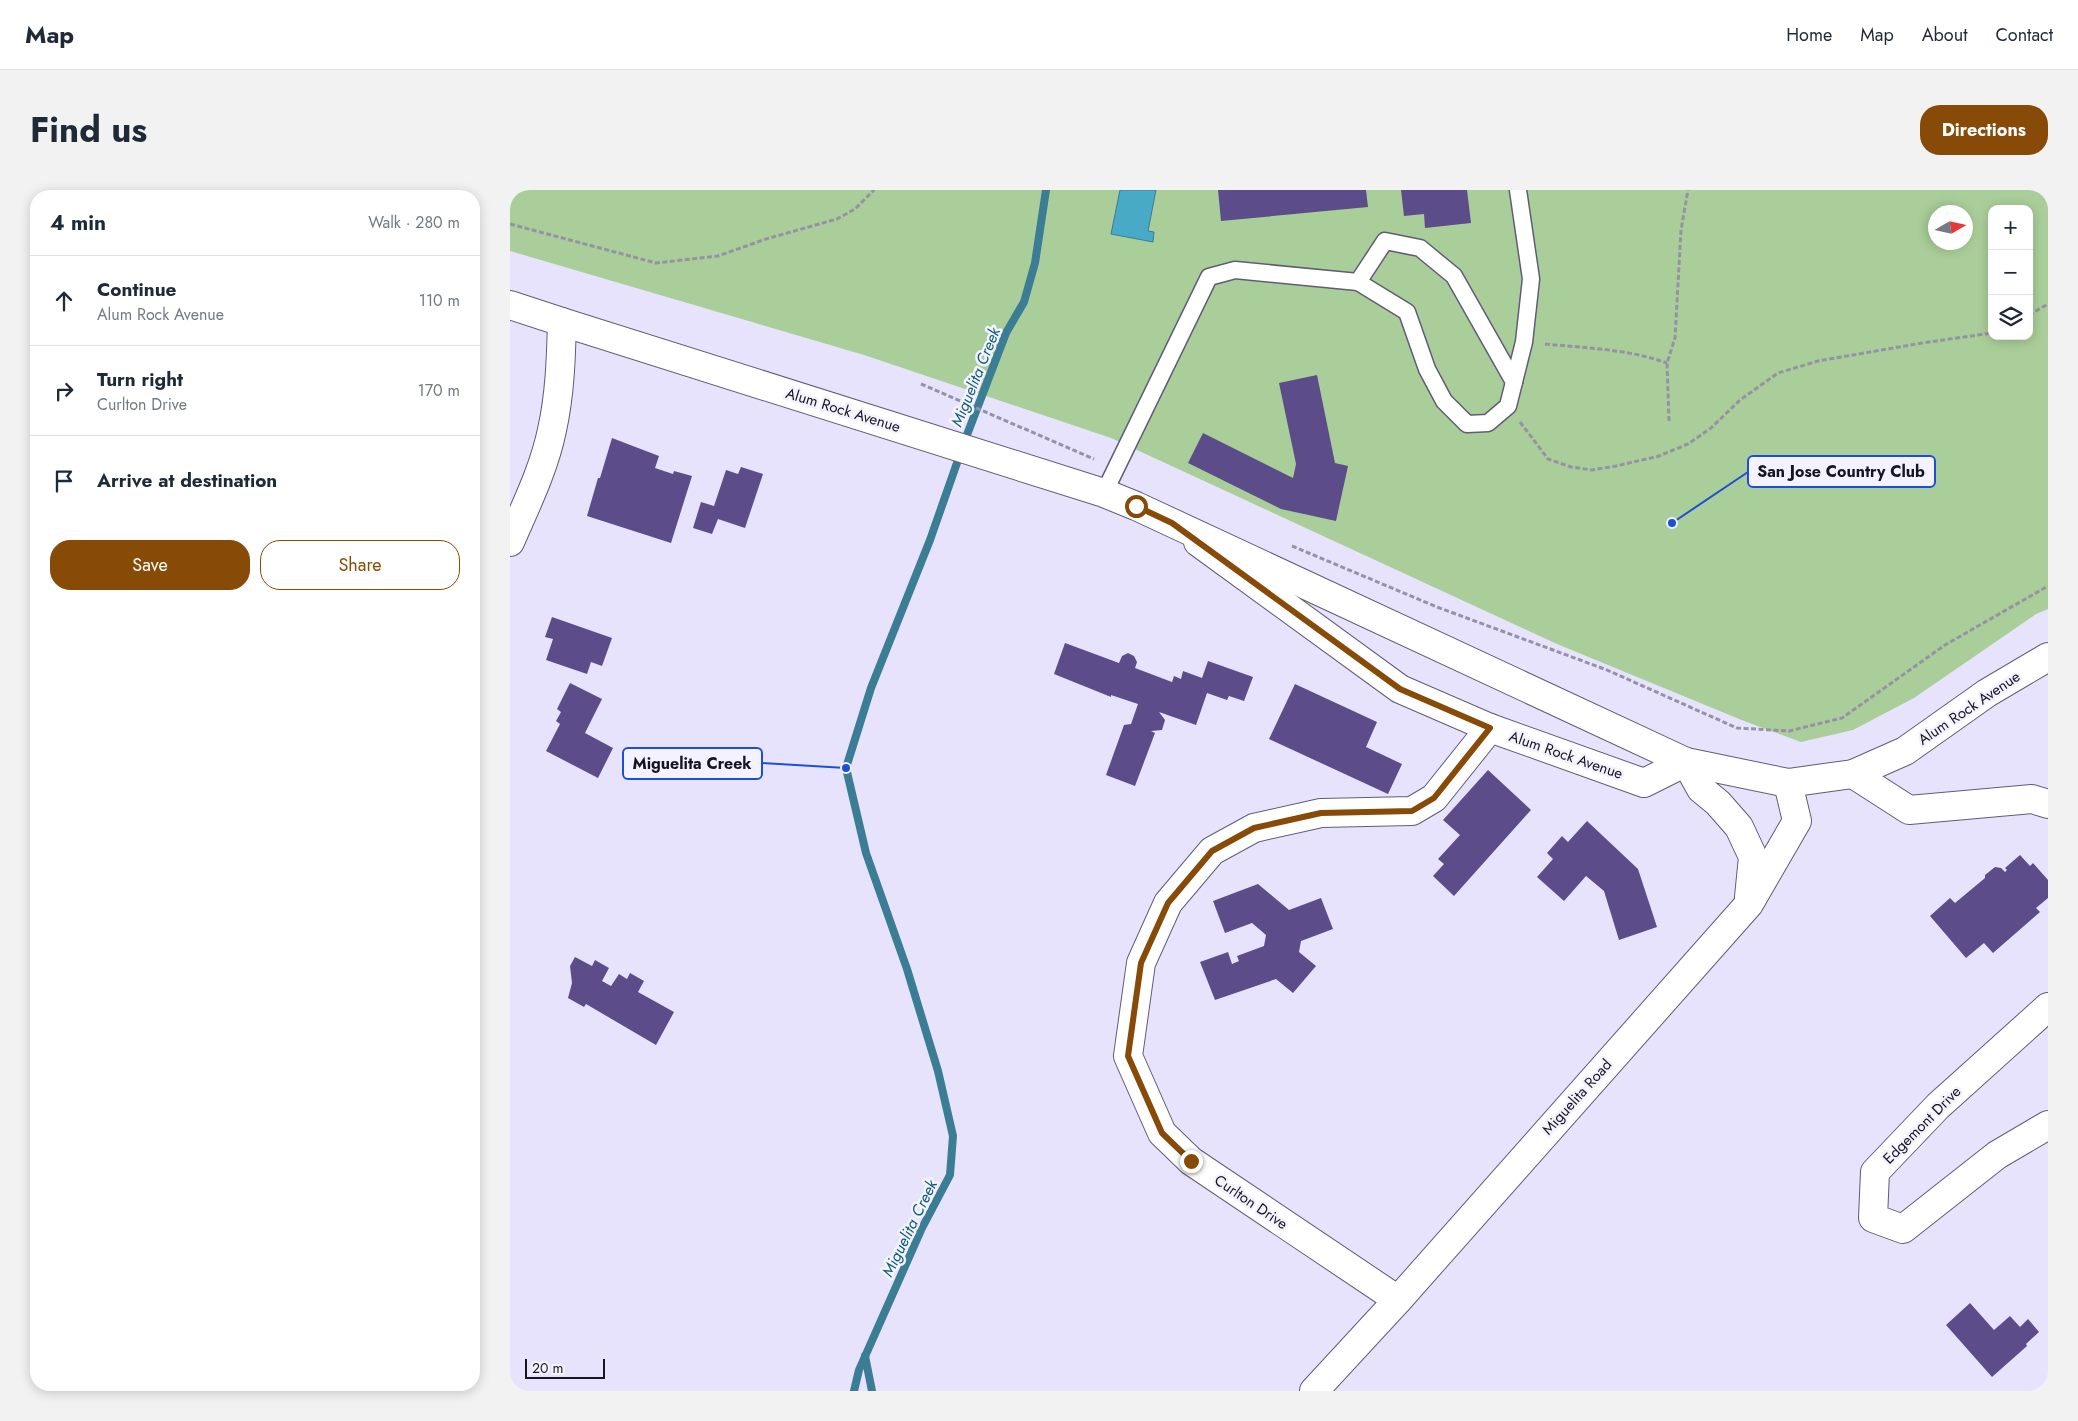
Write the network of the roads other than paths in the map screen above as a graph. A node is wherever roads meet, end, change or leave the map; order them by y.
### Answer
1 (1518, 190) edge
2 (1358, 282) junction
3 (510, 305) edge
4 (562, 322) junction
5 (1514, 382) junction
6 (1104, 493) junction
7 (1172, 523) junction
8 (510, 542) edge
9 (2048, 657) edge
10 (1490, 728) junction
11 (1686, 762) junction
12 (1853, 774) junction
13 (1788, 783) junction
14 (2048, 804) edge
15 (1749, 904) junction
16 (2048, 1007) edge
17 (2048, 1125) edge
18 (1398, 1300) junction
19 (1314, 1391) edge

1 - 5 lane
2 - 5 lane
2 - 5 lane
2 - 6 lane
3 - 4 street, Alum Rock Avenue
4 - 6 street, Alum Rock Avenue
4 - 8 street
6 - 7 street, Alum Rock Avenue
7 - 10 street, Alum Rock Avenue
7 - 11 street, Alum Rock Avenue
9 - 12 street, Alum Rock Avenue
10 - 11 street, Alum Rock Avenue
10 - 18 street, Curlton Drive
11 - 13 street, Alum Rock Avenue
11 - 15 street
12 - 13 street, Alum Rock Avenue
12 - 14 street
13 - 15 street, Miguelita Road
15 - 18 street, Miguelita Road
16 - 17 street, Edgemont Drive
18 - 19 street, Miguelita Road

